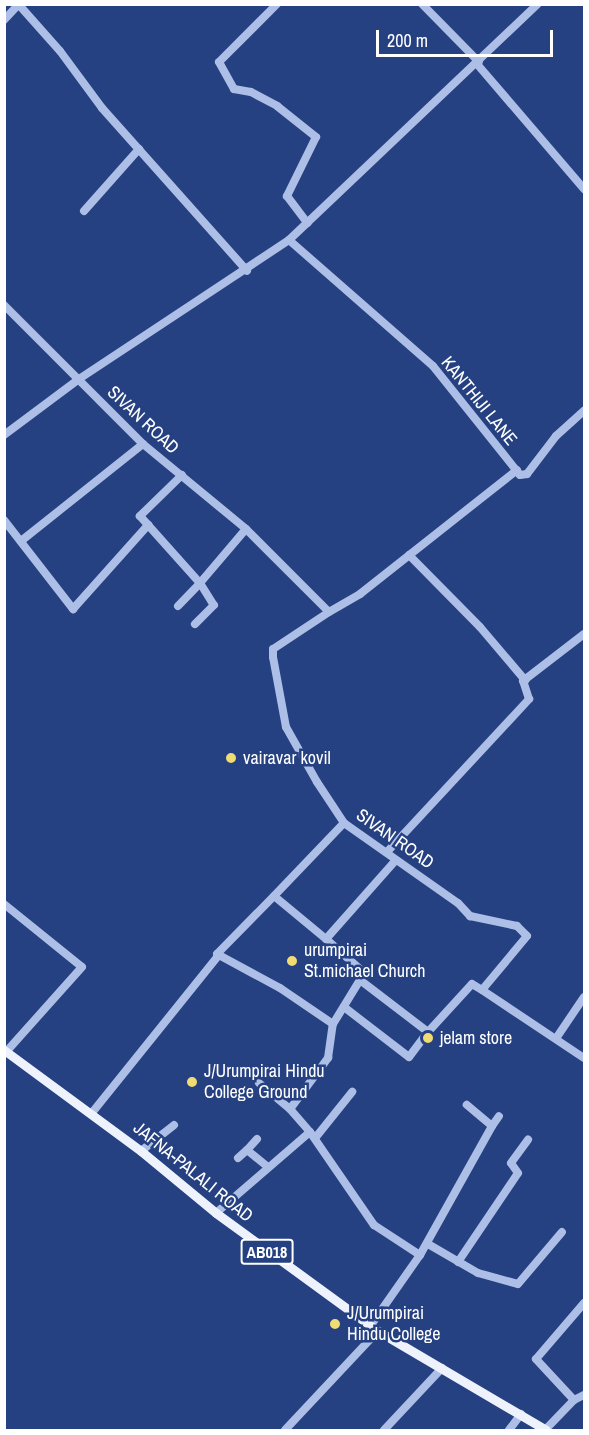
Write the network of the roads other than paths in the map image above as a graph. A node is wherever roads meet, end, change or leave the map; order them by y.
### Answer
1 (277, 4) edge
2 (422, 4) edge
3 (538, 4) edge
4 (19, 5) edge
5 (4, 20) edge
6 (478, 63) junction
7 (139, 149) junction
8 (585, 189) edge
9 (84, 211) dead end
10 (307, 223) junction
11 (289, 240) junction
12 (247, 271) junction
13 (4, 305) edge
14 (79, 379) junction
15 (585, 411) edge
16 (4, 435) edge
17 (143, 444) junction
18 (517, 470) junction
19 (182, 475) junction
20 (4, 520) edge
21 (148, 525) junction
22 (246, 529) junction
23 (21, 541) junction
24 (409, 555) junction
25 (200, 583) junction
26 (178, 606) dead end
27 (329, 612) junction
28 (195, 624) dead end
29 (585, 634) edge
30 (525, 680) junction
31 (344, 823) junction
32 (387, 852) junction
33 (395, 861) junction
34 (274, 896) junction
35 (4, 904) edge
36 (327, 939) junction
37 (219, 955) junction
38 (360, 980) junction
39 (482, 990) junction
40 (585, 997) edge
41 (344, 1007) junction
42 (333, 1024) junction
43 (428, 1032) junction
44 (557, 1037) junction
45 (6, 1051) edge
46 (585, 1058) edge
47 (259, 1083) dead end
48 (352, 1092) dead end
49 (467, 1105) dead end
50 (290, 1109) junction
51 (91, 1114) junction
52 (499, 1116) dead end
53 (174, 1125) dead end
54 (492, 1126) junction
55 (313, 1134) junction
56 (257, 1139) dead end
57 (528, 1140) dead end
58 (141, 1150) junction
59 (247, 1150) junction
60 (238, 1158) dead end
61 (268, 1167) junction
62 (216, 1214) junction
63 (562, 1232) dead end
64 (428, 1244) junction
65 (420, 1255) junction
66 (458, 1262) junction
67 (585, 1303) edge
68 (374, 1328) junction
69 (442, 1368) junction
70 (585, 1395) edge
71 (574, 1400) junction
72 (521, 1414) junction
73 (546, 1430) edge
74 (285, 1431) edge
75 (384, 1431) edge
76 (509, 1431) edge

1 - 10 street
2 - 6 street
3 - 6 street
4 - 5 street
4 - 7 street
6 - 8 street
6 - 10 street
7 - 9 street
7 - 12 street
10 - 11 street
11 - 12 street
11 - 18 street, KANTHIJI LANE
12 - 14 street
13 - 14 street, SIVAN ROAD
14 - 16 street
14 - 17 street, SIVAN ROAD
15 - 18 street, KANTHIJI LANE
17 - 19 street, SIVAN ROAD
17 - 23 street
18 - 24 street
19 - 21 street
19 - 22 street, SIVAN ROAD
20 - 23 street
21 - 23 street
21 - 25 street
22 - 25 street
22 - 27 street, SIVAN ROAD
24 - 27 street
24 - 30 street
25 - 26 street
25 - 28 street
27 - 31 street, SIVAN ROAD
29 - 30 street
30 - 32 street
31 - 32 street, SIVAN ROAD
31 - 34 street
32 - 33 street, SIVAN ROAD
33 - 36 street
33 - 39 street, SIVAN ROAD
34 - 36 street
34 - 37 street
35 - 45 street
36 - 38 street
37 - 42 street
37 - 51 street
38 - 41 street
38 - 43 street
39 - 43 street
39 - 44 street
40 - 44 street
41 - 42 street
41 - 43 street
42 - 50 street
44 - 46 street
45 - 51 main road, JAFNA-PALALI ROAD / AB018
47 - 50 street
48 - 55 street
49 - 54 street
50 - 55 street
51 - 58 main road, JAFNA-PALALI ROAD / AB018
52 - 54 street
53 - 58 street
54 - 64 street
55 - 61 street
55 - 65 street
56 - 59 street
57 - 66 street
58 - 62 main road, JAFNA-PALALI ROAD / AB018
59 - 60 street
59 - 61 street
61 - 62 street
62 - 68 main road, JAFNA-PALALI ROAD / AB018
63 - 66 street
64 - 65 street
64 - 66 street
65 - 68 street
67 - 71 street
68 - 69 main road, JAFNA-PALALI ROAD / AB018
68 - 74 street
69 - 72 main road, JAFNA-PALALI ROAD / AB018
69 - 75 street
70 - 71 street
71 - 73 street
72 - 73 main road, JAFNA-PALALI ROAD / AB018
72 - 76 street

